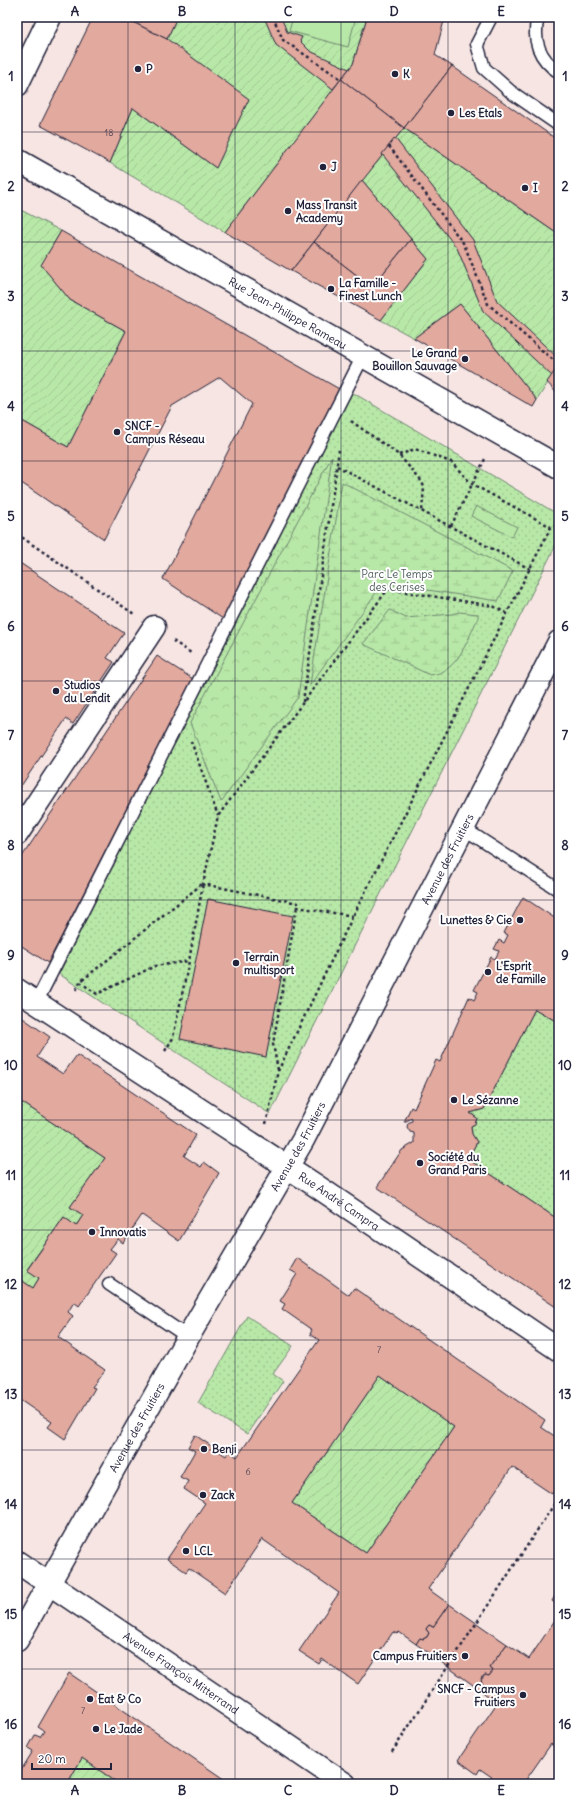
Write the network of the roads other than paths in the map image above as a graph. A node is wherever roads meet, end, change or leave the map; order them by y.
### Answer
1 (50, 17) edge
2 (491, 17) edge
3 (538, 17) edge
4 (559, 72) edge
5 (17, 86) edge
6 (559, 125) edge
7 (17, 160) edge
8 (363, 356) junction
9 (559, 467) edge
10 (154, 627) road end
11 (559, 642) edge
12 (464, 828) junction
13 (17, 834) edge
14 (559, 890) edge
15 (17, 990) edge
16 (36, 1003) junction
17 (287, 1167) junction
18 (109, 1284) dead end
19 (188, 1337) junction
20 (559, 1350) edge
21 (17, 1562) edge
22 (48, 1584) junction
23 (17, 1640) edge
24 (345, 1784) edge

1 - 5 street
2 - 6 lane
3 - 4 lane
7 - 8 street, Rue Jean-Philippe Rameau
8 - 9 street, Rue Jean-Philippe Rameau
8 - 16 lane
10 - 13 street
11 - 12 street, Avenue des Fruitiers
12 - 14 lane
12 - 17 street, Avenue des Fruitiers
15 - 16 street, Rue André Campra
16 - 17 street, Rue André Campra
17 - 19 street, Avenue des Fruitiers
17 - 20 street, Rue André Campra
18 - 19 lane
19 - 22 street, Avenue des Fruitiers
21 - 22 street, Avenue François Mitterrand
22 - 23 street, Avenue des Fruitiers
22 - 24 street, Avenue François Mitterrand

